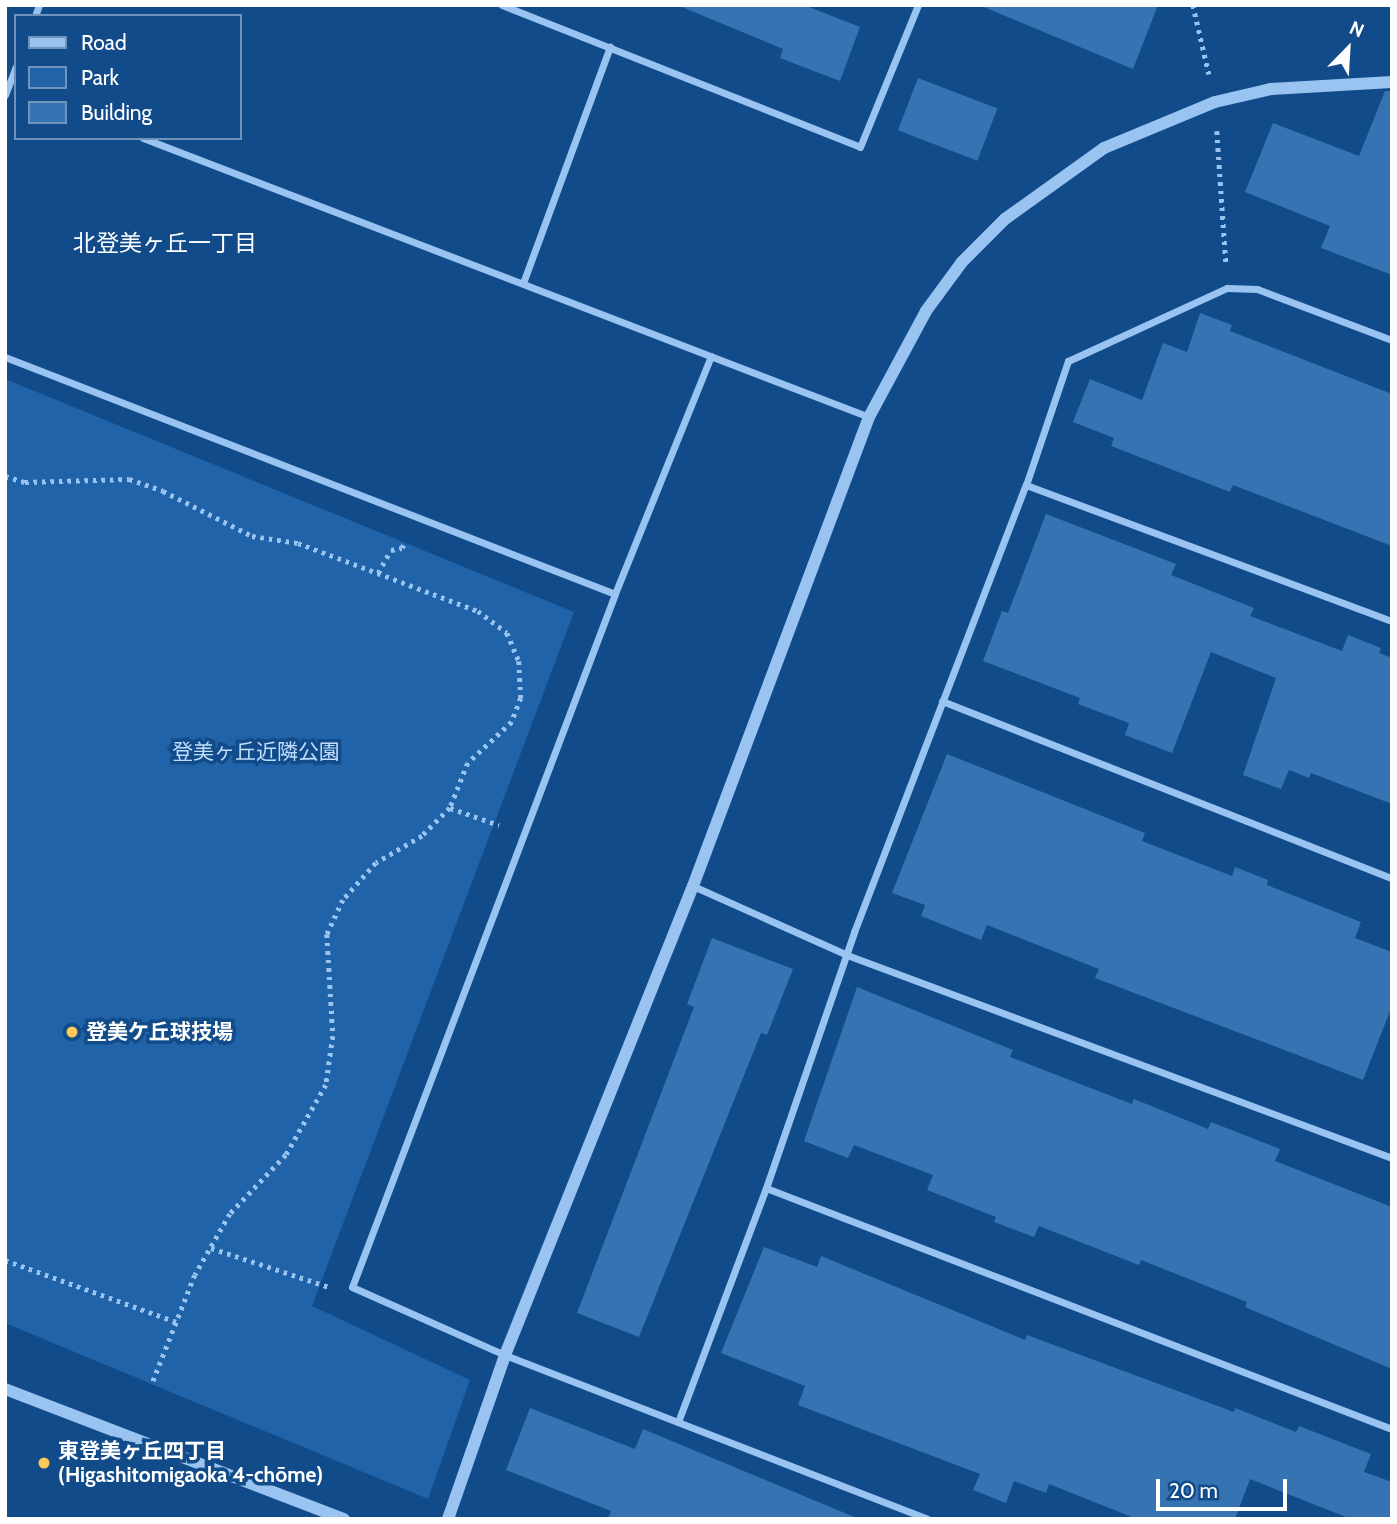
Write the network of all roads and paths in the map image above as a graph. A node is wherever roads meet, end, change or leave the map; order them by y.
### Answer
1 (502, 5) edge
2 (918, 5) edge
3 (1194, 5) edge
4 (610, 46) junction
5 (1392, 82) edge
6 (1215, 102) junction
7 (148, 140) edge
8 (523, 283) junction
9 (1227, 288) junction
10 (1392, 340) edge
11 (711, 356) junction
12 (5, 357) edge
13 (869, 417) junction
14 (5, 476) edge
15 (1026, 485) junction
16 (416, 516) junction
17 (378, 573) junction
18 (615, 594) junction
19 (1392, 621) edge
20 (943, 701) junction
21 (450, 808) junction
22 (524, 834) junction
23 (1392, 878) edge
24 (693, 886) junction
25 (847, 955) junction
26 (1392, 1158) edge
27 (766, 1188) junction
28 (211, 1248) junction
29 (5, 1259) edge
30 (352, 1287) junction
31 (176, 1322) junction
32 (505, 1355) junction
33 (152, 1384) dead end
34 (5, 1389) edge
35 (678, 1422) junction
36 (1392, 1429) edge
37 (344, 1519) edge
38 (448, 1519) edge
39 (927, 1519) edge

1 - 4 street
2 - 4 street
3 - 6 path
4 - 8 street
5 - 6 street
6 - 9 path
6 - 13 street
7 - 8 street
8 - 11 street
9 - 10 street
9 - 15 street
11 - 13 street
11 - 18 street
12 - 16 street
13 - 24 street
14 - 17 path
15 - 19 street
15 - 20 street
16 - 17 path
16 - 18 street
17 - 21 path
18 - 22 street
20 - 23 street
20 - 25 street
21 - 22 path
21 - 28 path
22 - 30 street
24 - 25 street
24 - 32 street
25 - 26 street
25 - 27 street
27 - 35 street
27 - 36 street
28 - 30 path
28 - 31 path
29 - 31 path
30 - 32 street
31 - 33 path
32 - 35 street
32 - 38 street
34 - 37 street
35 - 39 street

